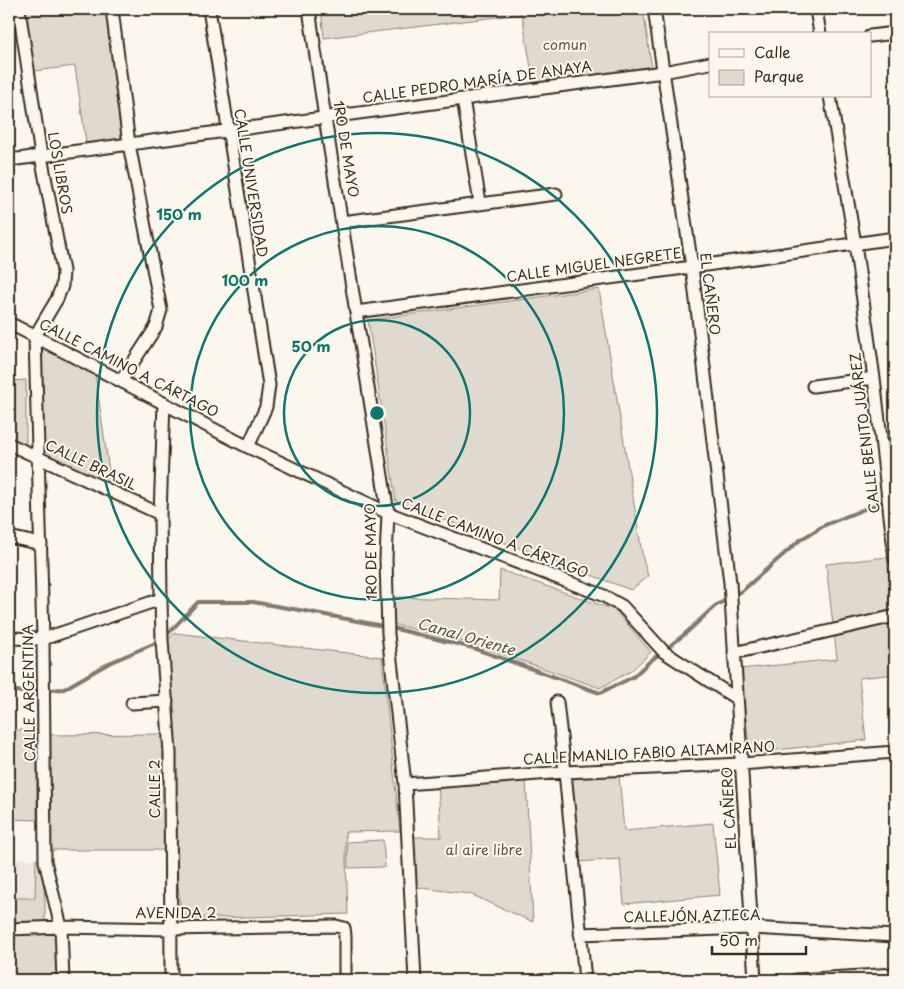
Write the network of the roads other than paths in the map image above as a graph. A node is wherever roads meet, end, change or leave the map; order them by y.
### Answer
1 (19, 9) edge
2 (112, 9) edge
3 (209, 9) edge
4 (309, 9) edge
5 (654, 9) edge
6 (816, 9) edge
7 (820, 32) edge
8 (895, 33) edge
9 (872, 36) edge
10 (709, 63) edge
11 (664, 72) junction
12 (830, 98) edge
13 (463, 99) junction
14 (325, 118) junction
15 (228, 131) junction
16 (129, 144) junction
17 (41, 156) junction
18 (9, 160) edge
19 (556, 194) dead end
20 (480, 204) junction
21 (342, 222) junction
22 (895, 238) edge
23 (855, 244) junction
24 (692, 267) junction
25 (356, 312) junction
26 (9, 323) edge
27 (35, 336) junction
28 (874, 378) junction
29 (121, 381) junction
30 (813, 386) dead end
31 (164, 403) junction
32 (9, 444) edge
33 (248, 447) junction
34 (38, 457) junction
35 (388, 513) junction
36 (160, 514) junction
37 (9, 537) edge
38 (41, 544) junction
39 (895, 560) edge
40 (161, 598) junction
41 (895, 616) edge
42 (9, 638) edge
43 (43, 639) junction
44 (734, 653) junction
45 (737, 699) junction
46 (167, 701) junction
47 (557, 702) dead end
48 (132, 703) dead end
49 (895, 752) edge
50 (741, 764) junction
51 (566, 772) junction
52 (405, 784) junction
53 (62, 927) junction
54 (751, 928) junction
55 (9, 929) edge
56 (171, 929) junction
57 (580, 934) junction
58 (895, 936) edge
59 (895, 974) edge
60 (63, 980) edge
61 (171, 980) edge
62 (345, 980) edge
63 (415, 980) edge
64 (584, 980) edge
65 (755, 980) edge
66 (796, 980) edge

1 - 17 street, LOS LIBROS
2 - 16 street
3 - 15 street, CALLE UNIVERSIDAD
4 - 14 street, 1RO DE MAYO
5 - 11 street, EL CAÑERO
6 - 7 street
8 - 9 street
10 - 11 street, CALLE PEDRO MARÍA DE ANAYA
11 - 13 street, CALLE PEDRO MARÍA DE ANAYA
11 - 24 street, EL CAÑERO
12 - 23 street, CALLE BENITO JUÁREZ
13 - 14 street, CALLE PEDRO MARÍA DE ANAYA
13 - 20 street
14 - 15 street, CALLE PEDRO MARÍA DE ANAYA
14 - 21 street, 1RO DE MAYO
15 - 16 street, CALLE PEDRO MARÍA DE ANAYA
15 - 33 street, CALLE UNIVERSIDAD
16 - 17 street, CALLE PEDRO MARÍA DE ANAYA
16 - 29 street
17 - 18 street, CALLE PEDRO MARÍA DE ANAYA
17 - 27 street, LOS LIBROS
19 - 20 street
20 - 21 street
21 - 25 street, 1RO DE MAYO
22 - 23 street, CALLE MIGUEL NEGRETE
23 - 24 street, CALLE MIGUEL NEGRETE
23 - 28 street, CALLE BENITO JUÁREZ
24 - 25 street, CALLE MIGUEL NEGRETE
24 - 44 street, EL CAÑERO
25 - 35 street, 1RO DE MAYO
26 - 27 street, CALLE CAMINO A CÁRTAGO
27 - 29 street, CALLE CAMINO A CÁRTAGO
27 - 34 street, CALLE ARGENTINA
28 - 30 street
28 - 39 street, CALLE BENITO JUÁREZ
29 - 31 street, CALLE CAMINO A CÁRTAGO
31 - 33 street, CALLE CAMINO A CÁRTAGO
31 - 36 street, CALLE 2
32 - 34 street, CALLE BRASIL
33 - 35 street, CALLE CAMINO A CÁRTAGO
34 - 36 street, CALLE BRASIL
34 - 38 street, CALLE ARGENTINA
35 - 45 street, CALLE CAMINO A CÁRTAGO
35 - 52 street, 1RO DE MAYO
36 - 40 street, CALLE 2
37 - 38 street
38 - 43 street, CALLE ARGENTINA
40 - 43 street
40 - 46 street, CALLE 2
41 - 44 street
42 - 43 street
43 - 53 street, CALLE ARGENTINA
44 - 45 street, EL CAÑERO
45 - 50 street, EL CAÑERO
46 - 48 street
46 - 56 street, CALLE 2
47 - 51 street
49 - 50 street, CALLE MANLIO FABIO ALTAMIRANO
50 - 51 street, CALLE MANLIO FABIO ALTAMIRANO
50 - 54 street, EL CAÑERO
51 - 52 street, CALLE MANLIO FABIO ALTAMIRANO
51 - 57 street
52 - 63 street, 1RO DE MAYO
53 - 55 street, AVENIDA 2
53 - 56 street, AVENIDA 2
53 - 60 street, CALLE ARGENTINA
54 - 57 street, CALLEJÓN AZTECA
54 - 58 street, CALLEJÓN AZTECA
54 - 65 street, EL CAÑERO
56 - 61 street, CALLE 2
56 - 62 street, AVENIDA 2
57 - 64 street
59 - 66 street

